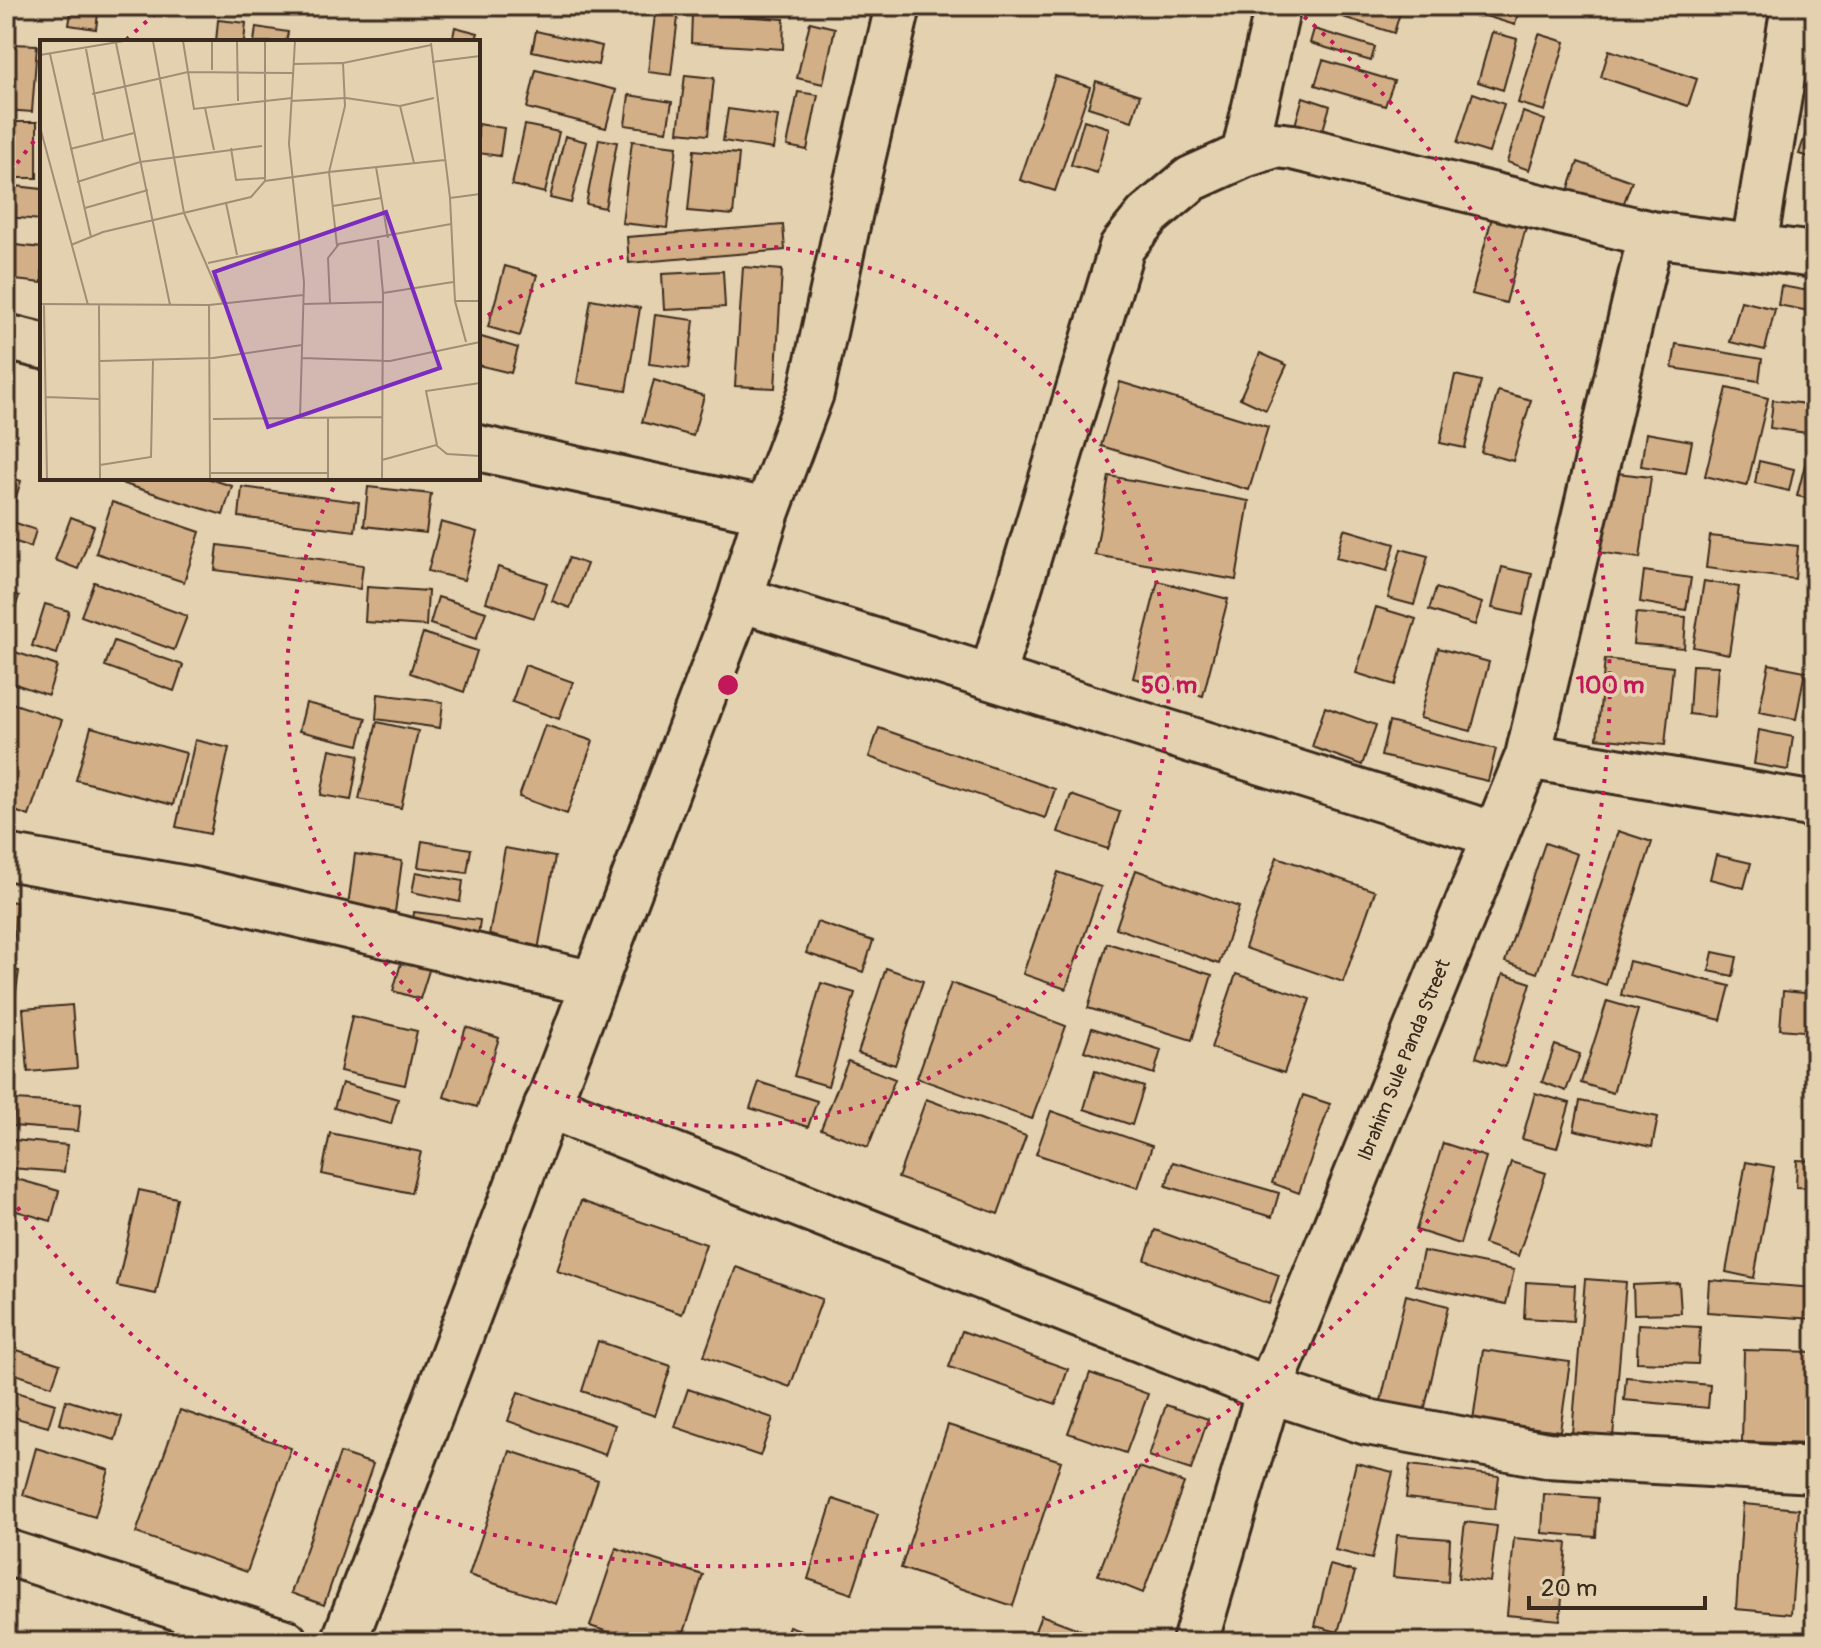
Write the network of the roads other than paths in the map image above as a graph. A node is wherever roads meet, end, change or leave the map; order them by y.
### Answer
1 (1278, 6) edge
2 (1794, 6) edge
3 (888, 8) edge
4 (1244, 155) junction
5 (1651, 234) junction
6 (1754, 246) junction
7 (1815, 255) edge
8 (6, 337) edge
9 (40, 346) edge
10 (480, 448) edge
11 (767, 511) junction
12 (740, 599) junction
13 (992, 677) junction
14 (1528, 756) junction
15 (1815, 805) edge
16 (1496, 835) junction
17 (6, 857) edge
18 (594, 984) junction
19 (547, 1105) junction
20 (1269, 1390) junction
21 (1815, 1470) edge
22 (6, 1552) edge
23 (285, 1642) edge
24 (344, 1642) edge
25 (1195, 1642) edge

1 - 4 street
2 - 6 street
3 - 11 street
4 - 5 street
4 - 13 street
5 - 6 street
5 - 14 street, Ibrahim Sule Panda Street
6 - 7 street
8 - 9 street
10 - 11 street
11 - 12 street
12 - 13 street
12 - 18 street
13 - 16 street
14 - 15 street
14 - 16 street, Ibrahim Sule Panda Street
16 - 20 street, Ibrahim Sule Panda Street
17 - 18 street
18 - 19 street
19 - 20 street
19 - 24 street
20 - 21 street
20 - 25 street, Ibrahim Sule Panda Street
22 - 23 street

